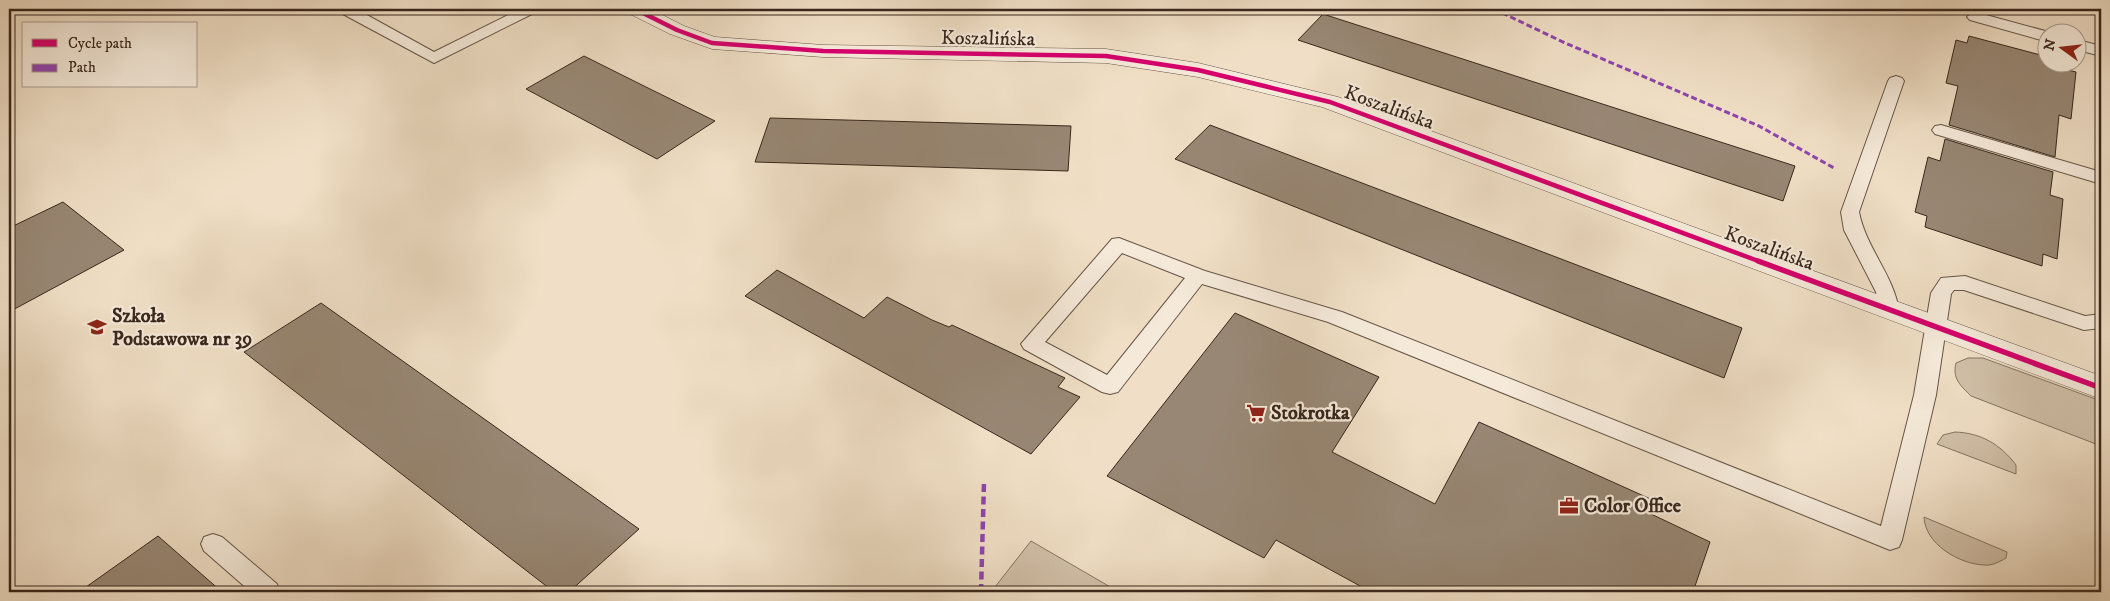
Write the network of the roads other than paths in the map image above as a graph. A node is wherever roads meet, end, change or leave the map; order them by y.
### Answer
1 (349, 9) edge
2 (531, 9) edge
3 (635, 9) edge
4 (1974, 17) dead end
5 (2038, 34) edge
6 (2088, 48) edge
7 (2101, 51) edge
8 (1896, 81) dead end
9 (1941, 130) dead end
10 (2101, 178) edge
11 (1198, 276) junction
12 (1889, 310) junction
13 (2101, 321) edge
14 (1936, 327) junction
15 (2101, 388) edge
16 (213, 544) dead end
17 (268, 592) edge

1 - 2 lane
3 - 12 street, Koszalińska
4 - 5 lane
6 - 7 lane
8 - 12 lane
9 - 10 lane
11 - 11 lane
11 - 14 lane
12 - 14 street, Koszalińska
13 - 14 lane
14 - 15 street, Koszalińska
16 - 17 lane

